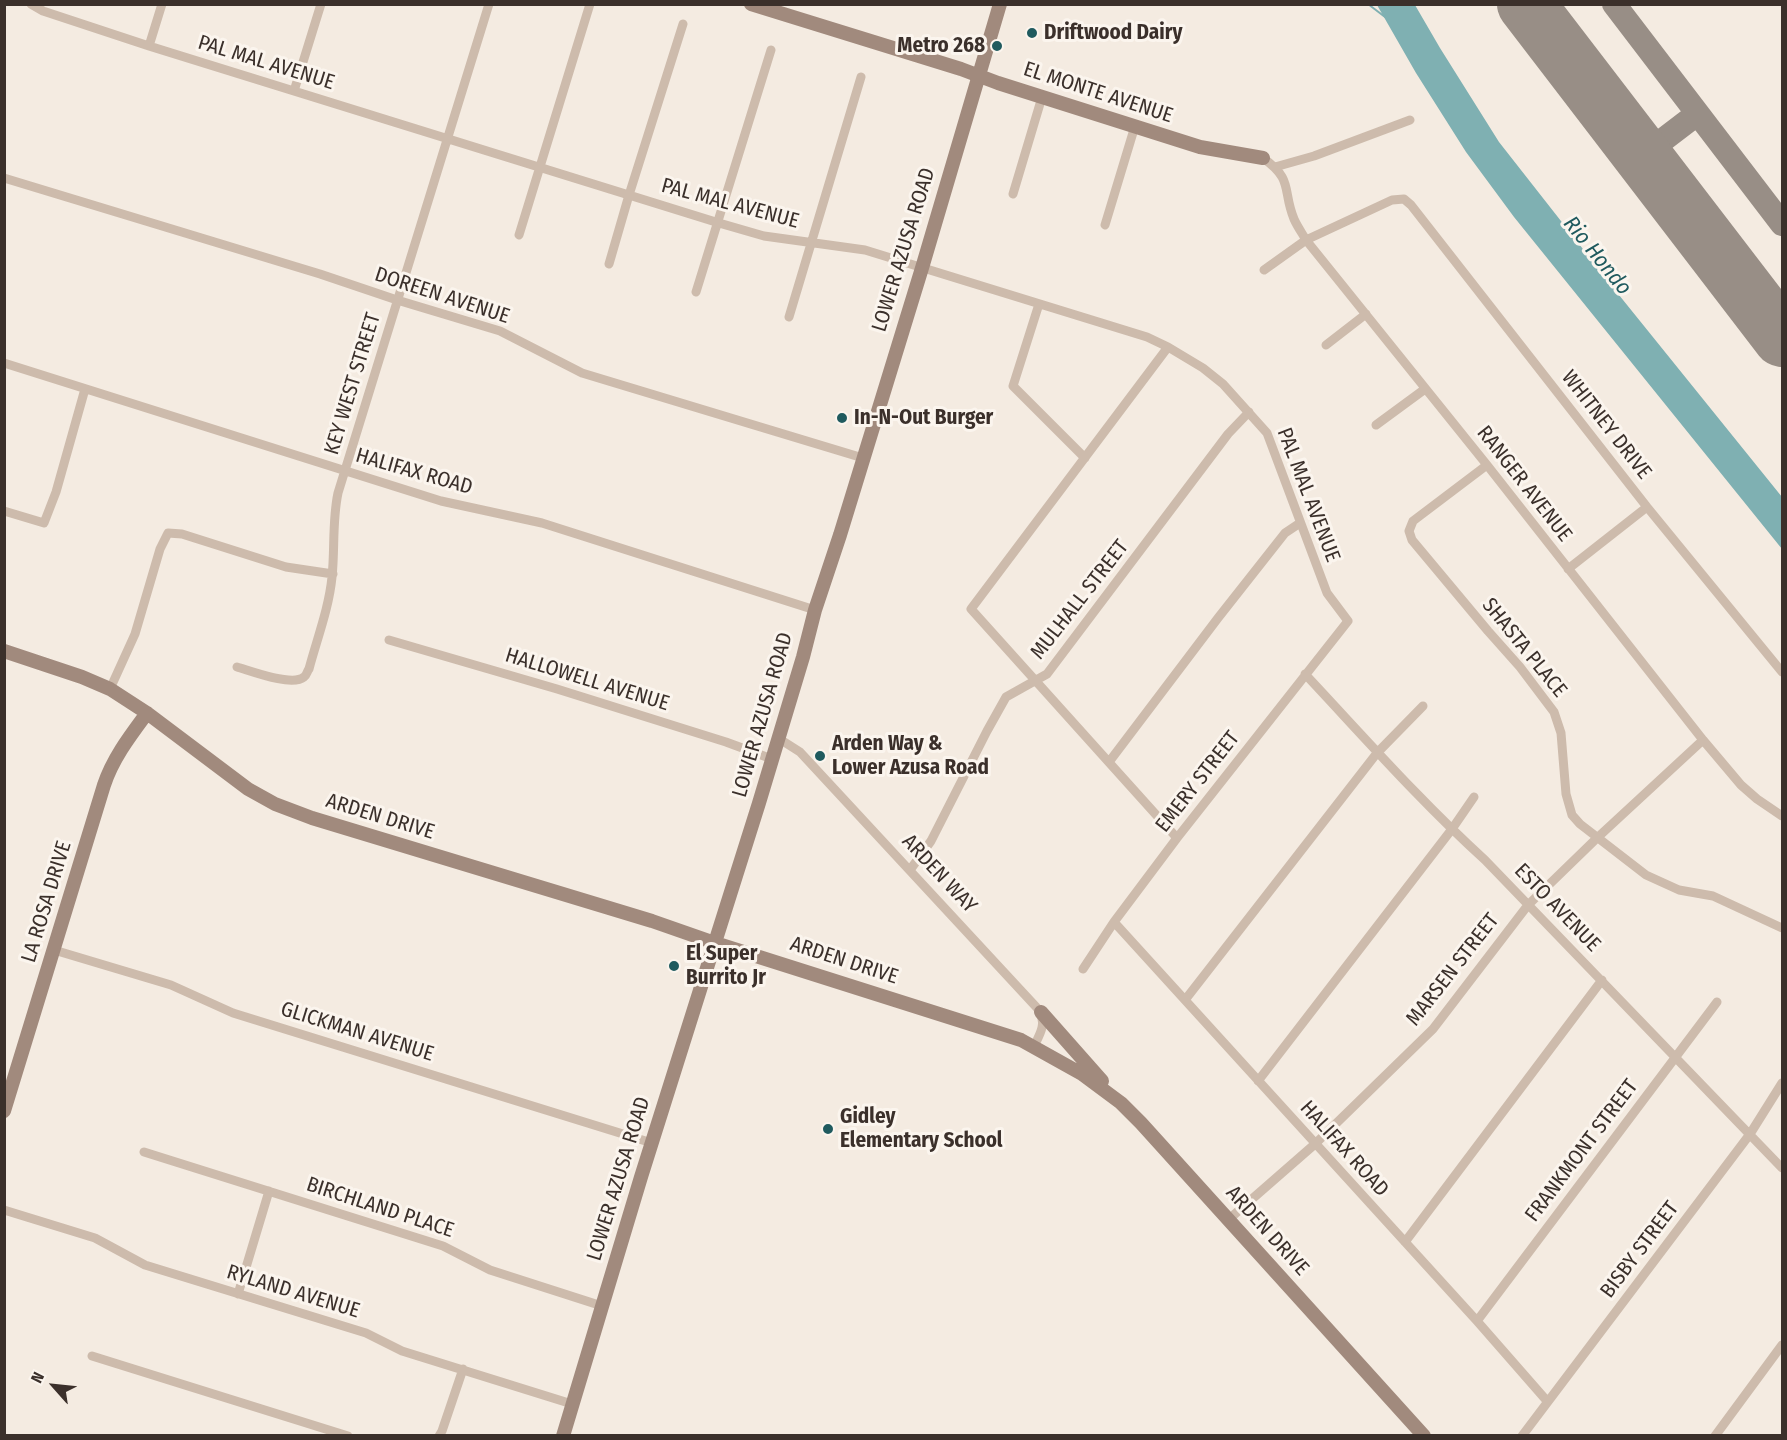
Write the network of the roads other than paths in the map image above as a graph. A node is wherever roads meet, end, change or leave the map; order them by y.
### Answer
1 (32, 4) edge
2 (162, 4) edge
3 (321, 4) edge
4 (489, 4) edge
5 (590, 4) edge
6 (752, 4) edge
7 (1000, 4) edge
8 (683, 24) dead end
9 (149, 46) junction
10 (771, 50) dead end
11 (979, 76) junction
12 (861, 77) dead end
13 (294, 91) junction
14 (1042, 97) junction
15 (1410, 120) dead end
16 (1135, 126) junction
17 (448, 139) junction
18 (1263, 158) joint
19 (539, 167) junction
20 (1275, 167) junction
21 (4, 178) edge
22 (1013, 194) dead end
23 (629, 195) junction
24 (719, 223) junction
25 (1105, 225) dead end
26 (519, 235) dead end
27 (1306, 240) junction
28 (811, 243) junction
29 (609, 264) dead end
30 (922, 268) junction
31 (1264, 270) dead end
32 (696, 292) dead end
33 (397, 300) junction
34 (1039, 304) junction
35 (1366, 314) junction
36 (789, 317) dead end
37 (1326, 345) dead end
38 (1168, 347) junction
39 (4, 363) edge
40 (85, 389) junction
41 (1425, 389) junction
42 (1249, 412) junction
43 (1376, 425) dead end
44 (863, 458) junction
45 (1085, 458) junction
46 (1487, 465) junction
47 (345, 471) junction
48 (1647, 507) junction
49 (4, 512) edge
50 (1300, 523) junction
51 (1568, 569) junction
52 (333, 574) junction
53 (815, 610) junction
54 (1348, 621) joint
55 (390, 640) dead end
56 (4, 651) edge
57 (237, 667) dead end
58 (1782, 672) edge
59 (1305, 674) junction
60 (1035, 680) junction
61 (110, 689) junction
62 (1423, 706) dead end
63 (147, 713) junction
64 (778, 738) junction
65 (1703, 740) junction
66 (1377, 753) junction
67 (772, 759) junction
68 (1109, 762) junction
69 (1474, 797) dead end
70 (1782, 816) edge
71 (1452, 830) junction
72 (1597, 837) junction
73 (1177, 838) junction
74 (910, 870) junction
75 (1528, 905) junction
76 (1114, 922) junction
77 (1782, 928) edge
78 (715, 943) junction
79 (54, 950) junction
80 (1083, 969) dead end
81 (1602, 980) junction
82 (1185, 1000) junction
83 (1717, 1002) dead end
84 (1041, 1012) junction
85 (1033, 1048) junction
86 (1675, 1057) junction
87 (1258, 1081) junction
88 (1782, 1083) edge
89 (1121, 1103) junction
90 (4, 1111) edge
91 (1750, 1134) junction
92 (652, 1143) junction
93 (1315, 1144) junction
94 (144, 1152) dead end
95 (1782, 1167) edge
96 (269, 1191) junction
97 (4, 1210) edge
98 (1228, 1220) junction
99 (1405, 1242) junction
100 (238, 1294) junction
101 (602, 1306) junction
102 (1477, 1321) junction
103 (1782, 1345) edge
104 (92, 1356) dead end
105 (463, 1369) junction
106 (1547, 1401) junction
107 (572, 1404) junction
108 (348, 1436) edge
109 (439, 1436) edge
110 (563, 1436) edge
111 (1424, 1436) edge
112 (1522, 1436) edge
113 (1715, 1436) edge

1 - 9 street, PAL MAL AVENUE
2 - 9 street
3 - 13 street
4 - 17 street, KEY WEST STREET
5 - 19 street
6 - 11 street, EL MONTE AVENUE
7 - 11 street, LOWER AZUSA ROAD
8 - 23 street
9 - 13 street, PAL MAL AVENUE
10 - 24 street
11 - 14 street, EL MONTE AVENUE
11 - 30 street, LOWER AZUSA ROAD
12 - 28 street
13 - 17 street, PAL MAL AVENUE
14 - 16 street, EL MONTE AVENUE
14 - 22 street
15 - 20 street
16 - 18 street, EL MONTE AVENUE
16 - 25 street
17 - 19 street, PAL MAL AVENUE
17 - 33 street, KEY WEST STREET
18 - 20 street, RANGER AVENUE
19 - 23 street, PAL MAL AVENUE
19 - 26 street
20 - 27 street, RANGER AVENUE
21 - 33 street, DOREEN AVENUE
23 - 24 street, PAL MAL AVENUE
23 - 29 street
24 - 28 street, PAL MAL AVENUE
24 - 32 street
27 - 31 street
27 - 35 street, RANGER AVENUE
27 - 48 street, WHITNEY DRIVE
28 - 30 street, PAL MAL AVENUE
28 - 36 street
30 - 34 street, PAL MAL AVENUE
30 - 44 street, LOWER AZUSA ROAD
33 - 44 street, DOREEN AVENUE
33 - 47 street, KEY WEST STREET
34 - 38 street, PAL MAL AVENUE
34 - 45 street
35 - 37 street
35 - 41 street, RANGER AVENUE
38 - 42 street, PAL MAL AVENUE
38 - 45 street
39 - 40 street, HALIFAX ROAD
40 - 47 street, HALIFAX ROAD
40 - 49 street
41 - 43 street
41 - 46 street, RANGER AVENUE
42 - 50 street, PAL MAL AVENUE
42 - 60 street, MULHALL STREET
44 - 53 street, LOWER AZUSA ROAD
45 - 60 street
46 - 51 street, RANGER AVENUE
46 - 72 street, SHASTA PLACE
47 - 52 street, KEY WEST STREET
47 - 53 street, HALIFAX ROAD
48 - 51 street
48 - 58 street, WHITNEY DRIVE
50 - 54 street, PAL MAL AVENUE
50 - 68 street
51 - 65 street, RANGER AVENUE
52 - 57 street, KEY WEST STREET
52 - 61 street
53 - 64 street, LOWER AZUSA ROAD
54 - 59 street, EMERY STREET
55 - 67 street, HALLOWELL AVENUE
56 - 61 street, ARDEN DRIVE
59 - 66 street, ESTO AVENUE
59 - 73 street, EMERY STREET
60 - 68 street
60 - 74 street, MULHALL STREET
61 - 63 street, ARDEN DRIVE
62 - 66 street
63 - 78 street, ARDEN DRIVE
63 - 79 street, LA ROSA DRIVE
64 - 67 street, LOWER AZUSA ROAD
64 - 74 street, ARDEN WAY
65 - 70 street, RANGER AVENUE
65 - 72 street, MARSEN STREET
66 - 71 street, ESTO AVENUE
66 - 82 street
67 - 78 street, LOWER AZUSA ROAD
68 - 73 street
69 - 71 street
71 - 75 street, ESTO AVENUE
71 - 87 street
72 - 75 street, MARSEN STREET
72 - 77 street, SHASTA PLACE
73 - 76 street, EMERY STREET
74 - 84 street, ARDEN WAY
75 - 81 street, ESTO AVENUE
75 - 93 street, MARSEN STREET
76 - 80 street, EMERY STREET
76 - 82 street, HALIFAX ROAD
78 - 85 street, ARDEN DRIVE
78 - 92 street, LOWER AZUSA ROAD
79 - 90 street, LA ROSA DRIVE
79 - 92 street, GLICKMAN AVENUE
81 - 86 street, ESTO AVENUE
81 - 99 street
82 - 87 street, HALIFAX ROAD
83 - 86 street, FRANKMONT STREET
84 - 85 street
84 - 89 street
85 - 89 street, ARDEN DRIVE
86 - 91 street, ESTO AVENUE
86 - 102 street, FRANKMONT STREET
87 - 93 street, HALIFAX ROAD
88 - 91 street, BISBY STREET
89 - 98 street, ARDEN DRIVE
91 - 95 street, ESTO AVENUE
91 - 106 street, BISBY STREET
92 - 101 street, LOWER AZUSA ROAD
93 - 98 street, MARSEN STREET
93 - 99 street, HALIFAX ROAD
94 - 96 street, BIRCHLAND PLACE
96 - 100 street
96 - 101 street, BIRCHLAND PLACE
97 - 100 street, RYLAND AVENUE
98 - 111 street, ARDEN DRIVE
99 - 102 street, HALIFAX ROAD
100 - 105 street, RYLAND AVENUE
101 - 107 street, LOWER AZUSA ROAD
102 - 106 street, HALIFAX ROAD
103 - 113 street
104 - 108 street
105 - 107 street, RYLAND AVENUE
105 - 109 street
106 - 112 street, BISBY STREET
107 - 110 street, LOWER AZUSA ROAD

